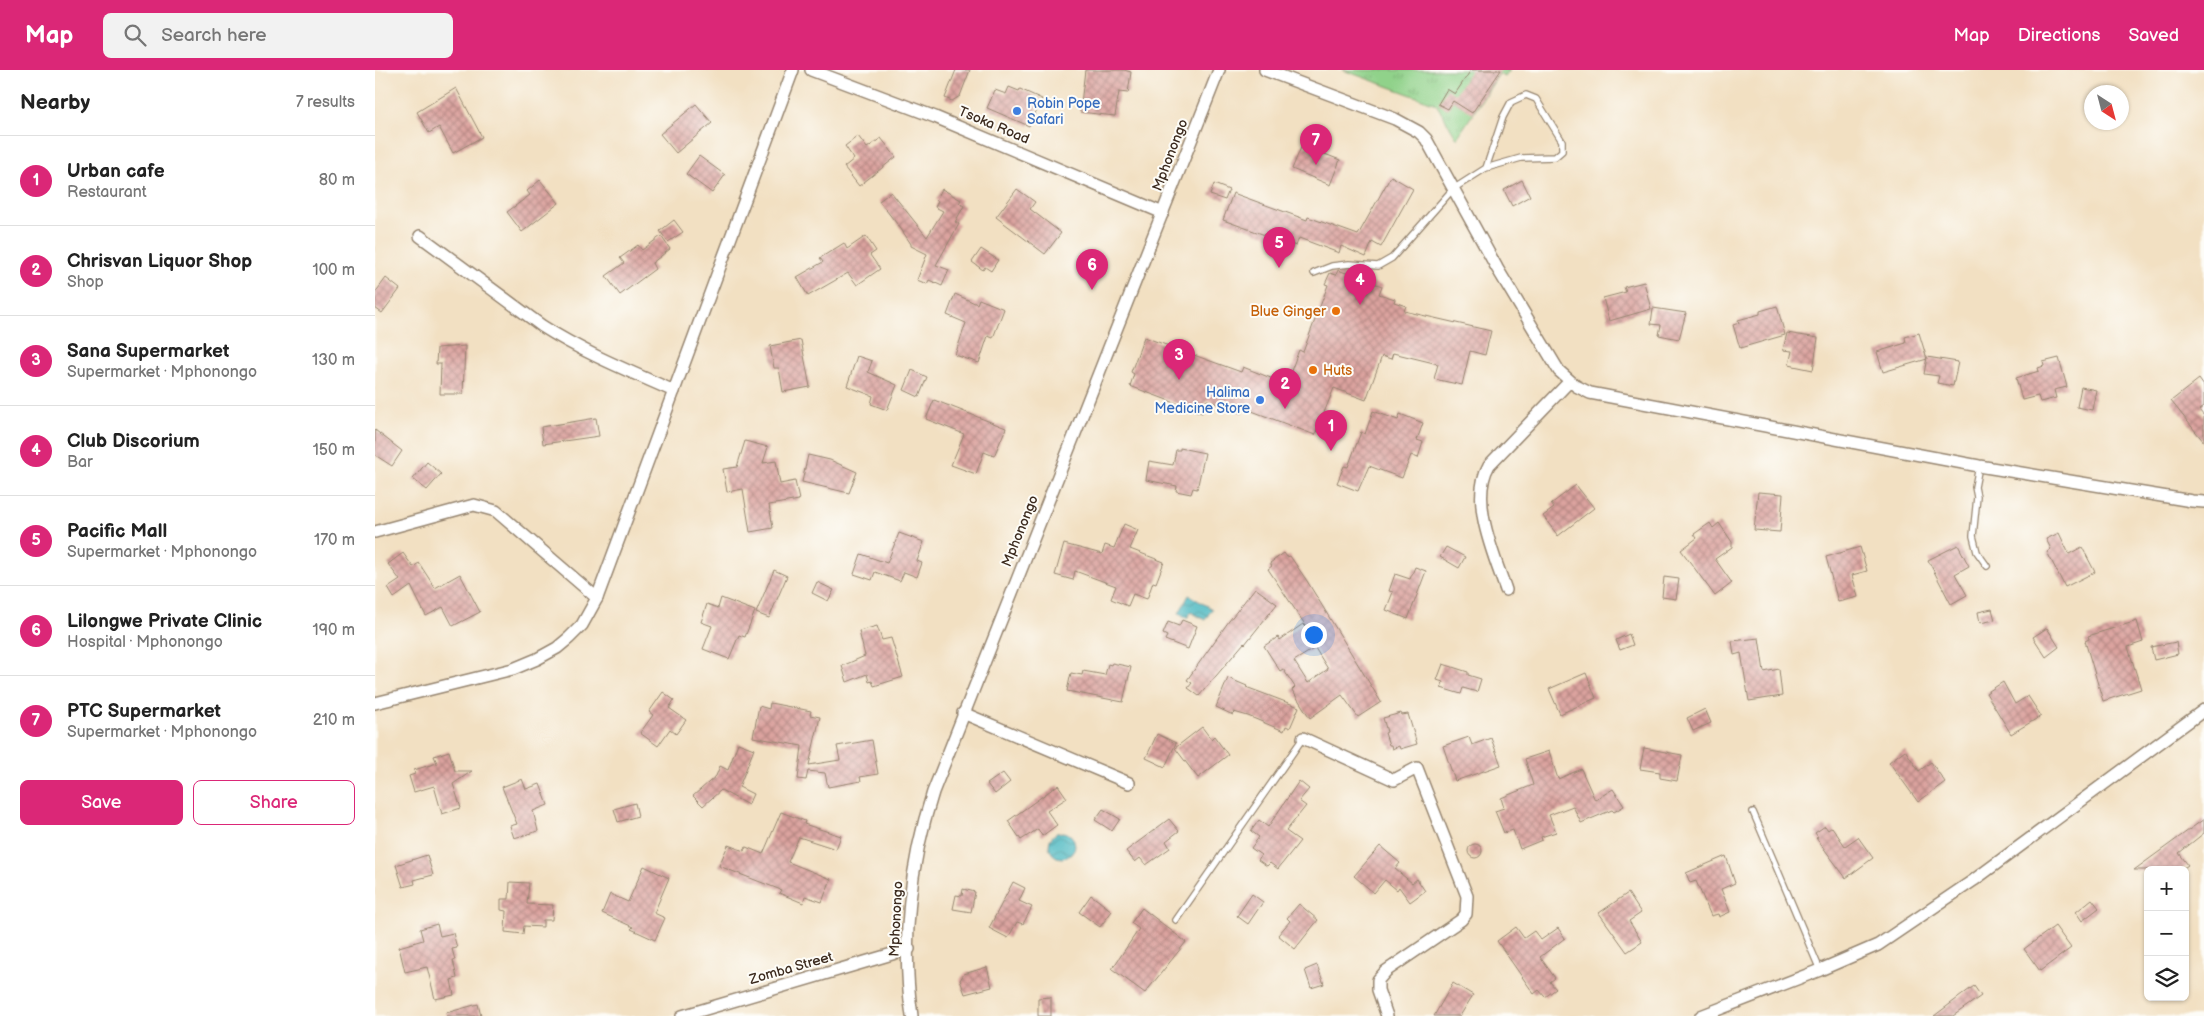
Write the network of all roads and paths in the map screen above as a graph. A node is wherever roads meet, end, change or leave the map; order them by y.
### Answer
1 (793, 70) edge
2 (811, 70) edge
3 (1219, 70) edge
4 (1265, 70) edge
5 (1485, 168) junction
6 (1453, 189) junction
7 (1163, 213) junction
8 (420, 236) dead end
9 (1314, 273) dead end
10 (1569, 382) junction
11 (674, 391) junction
12 (1979, 466) junction
13 (2204, 502) edge
14 (375, 532) edge
15 (1987, 566) dead end
16 (1506, 590) dead end
17 (597, 598) junction
18 (375, 703) edge
19 (2204, 710) edge
20 (963, 714) junction
21 (1303, 738) joint
22 (1129, 783) dead end
23 (1753, 812) dead end
24 (1176, 920) dead end
25 (909, 949) junction
26 (1820, 970) junction
27 (682, 1016) edge
28 (912, 1016) edge
29 (1387, 1016) edge
30 (1701, 1016) edge

1 - 11 street
2 - 7 street, Tsoka Road
3 - 7 street, Mphonongo
4 - 6 street
5 - 5 lane
5 - 6 lane
6 - 9 lane
6 - 10 street
7 - 20 street, Mphonongo
8 - 11 street
10 - 12 street
10 - 16 street
11 - 17 street
12 - 13 street
12 - 15 lane
14 - 17 street
17 - 18 street
19 - 26 street
20 - 22 street
20 - 25 street, Mphonongo
21 - 24 lane
21 - 29 street
23 - 26 lane
25 - 27 street, Zomba Street
25 - 28 street, Mphonongo
26 - 30 street

